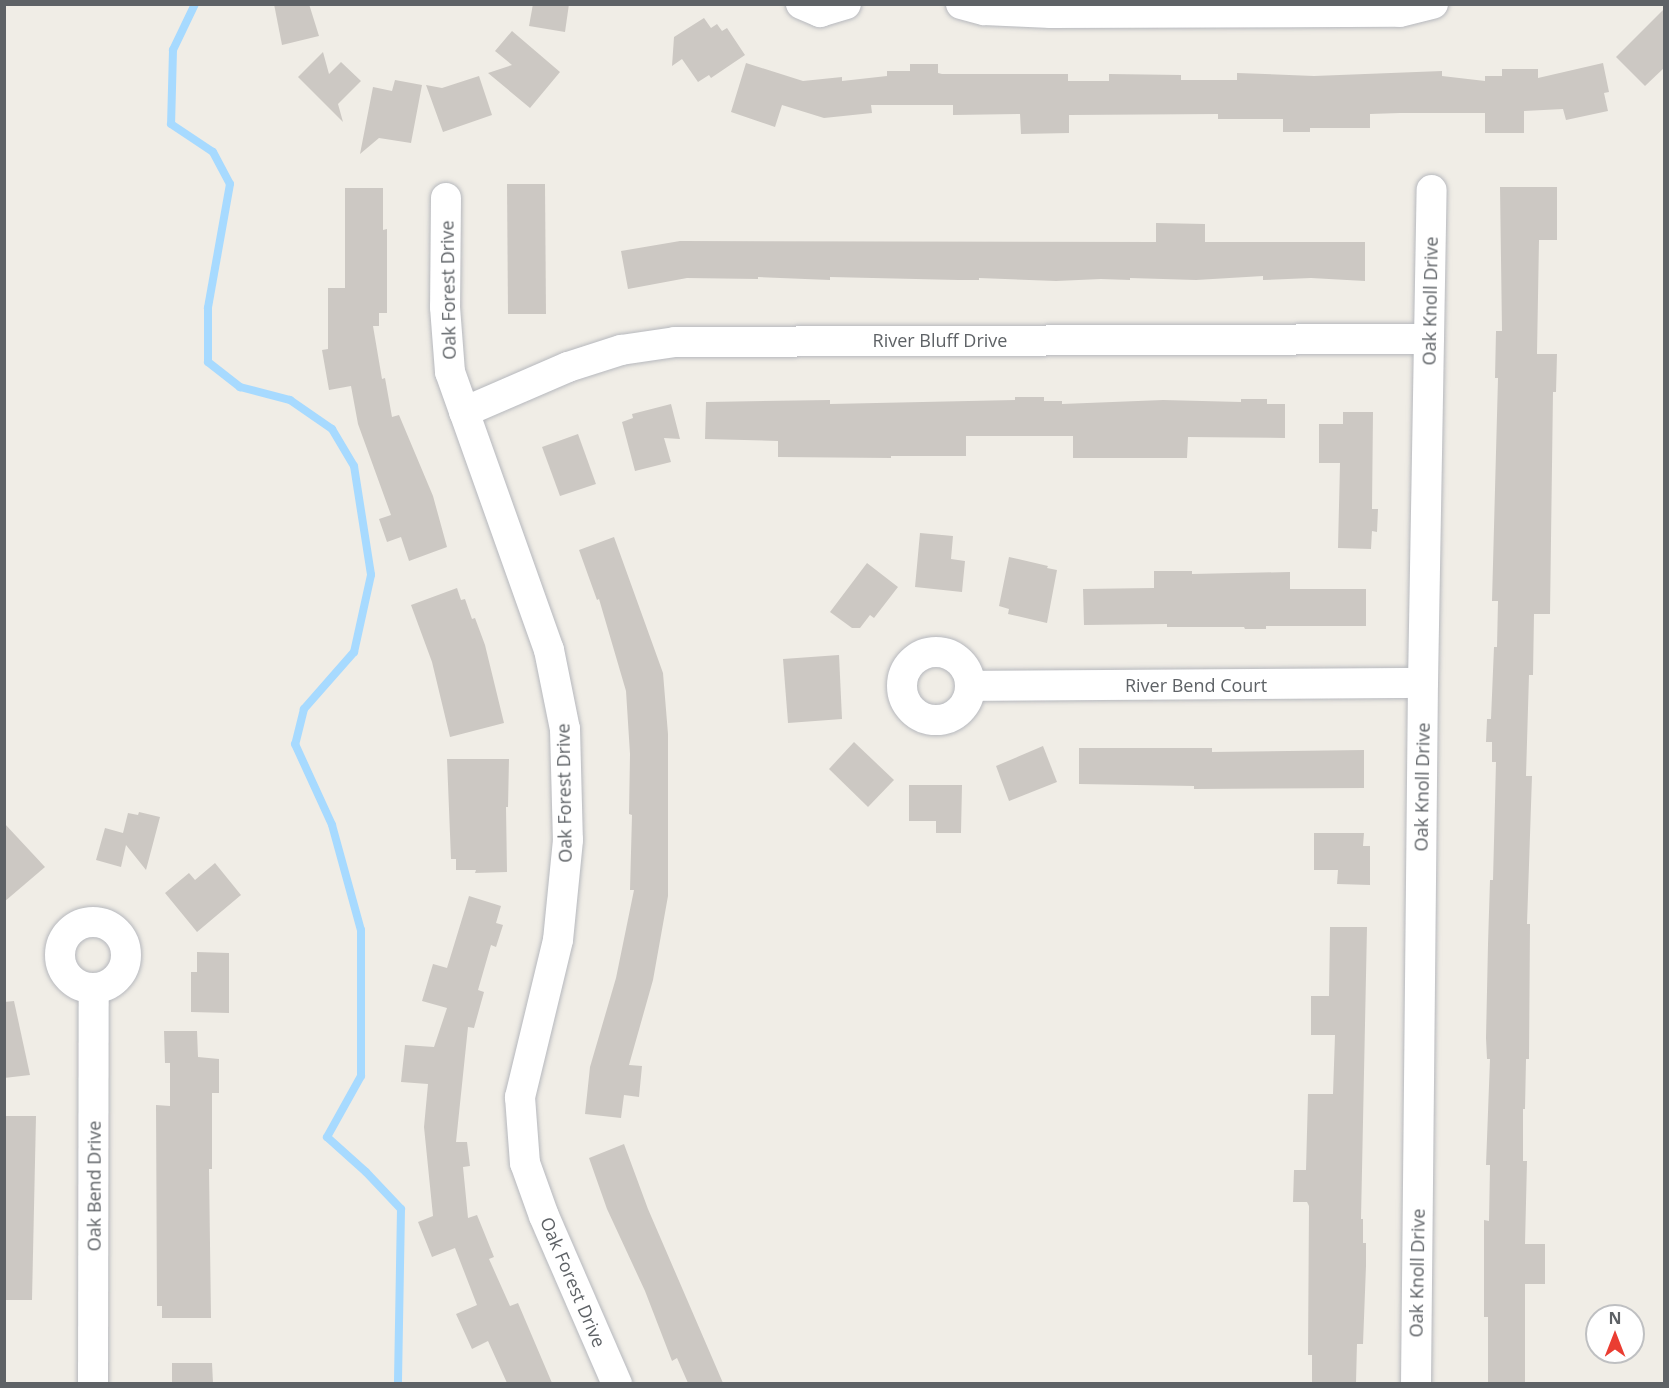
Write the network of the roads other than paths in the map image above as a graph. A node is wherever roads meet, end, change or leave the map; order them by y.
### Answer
1 (801, 4) edge
2 (846, 4) edge
3 (962, 4) edge
4 (1433, 4) edge
5 (1432, 190) dead end
6 (446, 198) dead end
7 (1428, 339) junction
8 (464, 412) junction
9 (1423, 683) junction
10 (970, 686) dead end
11 (94, 988) dead end
12 (93, 1383) edge
13 (617, 1383) edge
14 (1416, 1383) edge

1 - 2 street
3 - 4 street
5 - 7 street, Oak Knoll Drive
6 - 8 street, Oak Forest Drive
7 - 8 street, River Bluff Drive
7 - 9 street, Oak Knoll Drive
8 - 13 street, Oak Forest Drive
9 - 10 street, River Bend Court
9 - 14 street, Oak Knoll Drive
11 - 12 street, Oak Bend Drive

